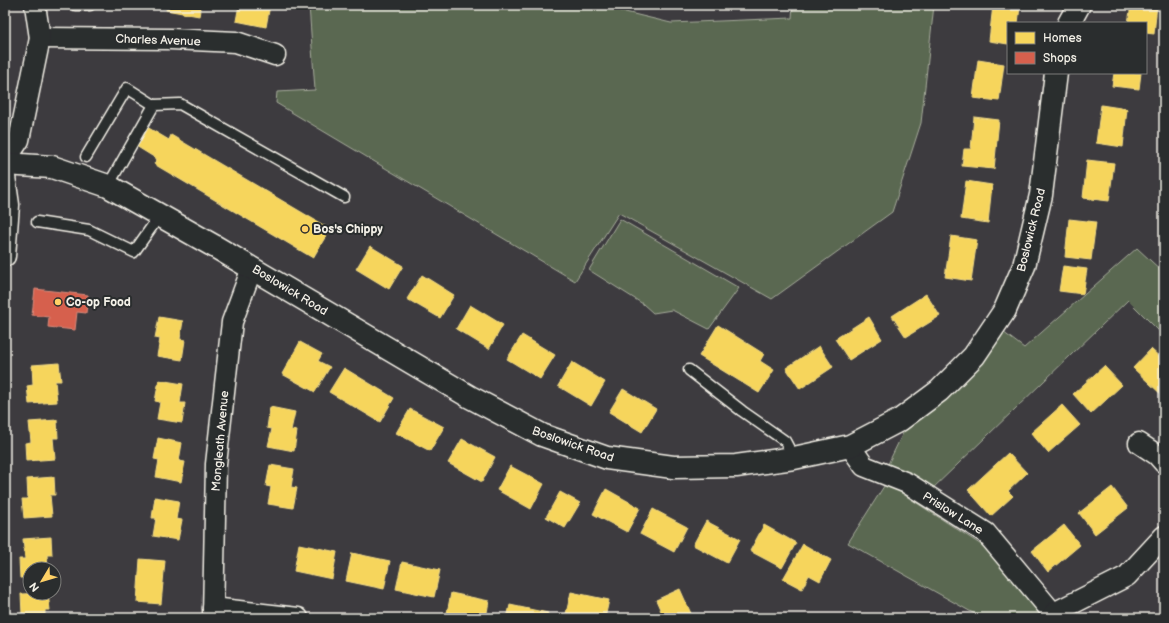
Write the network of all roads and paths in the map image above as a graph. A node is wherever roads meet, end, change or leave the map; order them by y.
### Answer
1 (35, 5) edge
2 (75, 5) edge
3 (90, 5) edge
4 (1079, 5) edge
5 (1070, 22) edge
6 (40, 38) junction
7 (275, 55) dead end
8 (1056, 74) edge
9 (154, 104) junction
10 (86, 157) dead end
11 (5, 163) edge
12 (5, 177) edge
13 (108, 186) junction
14 (344, 197) dead end
15 (160, 216) junction
16 (37, 222) dead end
17 (5, 256) edge
18 (252, 268) junction
19 (689, 370) dead end
20 (1139, 443) dead end
21 (850, 446) junction
22 (794, 458) junction
23 (1164, 463) edge
24 (1164, 536) edge
25 (213, 613) edge
26 (1056, 615) edge
27 (298, 618) edge

1 - 6 street
2 - 3 lane
4 - 5 street
6 - 7 street, Charles Avenue
6 - 11 street
8 - 21 street, Boslowick Road
9 - 10 lane
9 - 13 lane
9 - 14 lane
11 - 13 street, Boslowick Road
12 - 17 street
13 - 15 street, Boslowick Road
15 - 16 lane
15 - 18 street, Boslowick Road
18 - 22 street, Boslowick Road
18 - 25 street, Mongleath Avenue
19 - 22 lane
20 - 23 street
21 - 22 street, Boslowick Road
21 - 26 street, Prislow Lane
24 - 26 street
25 - 27 street

